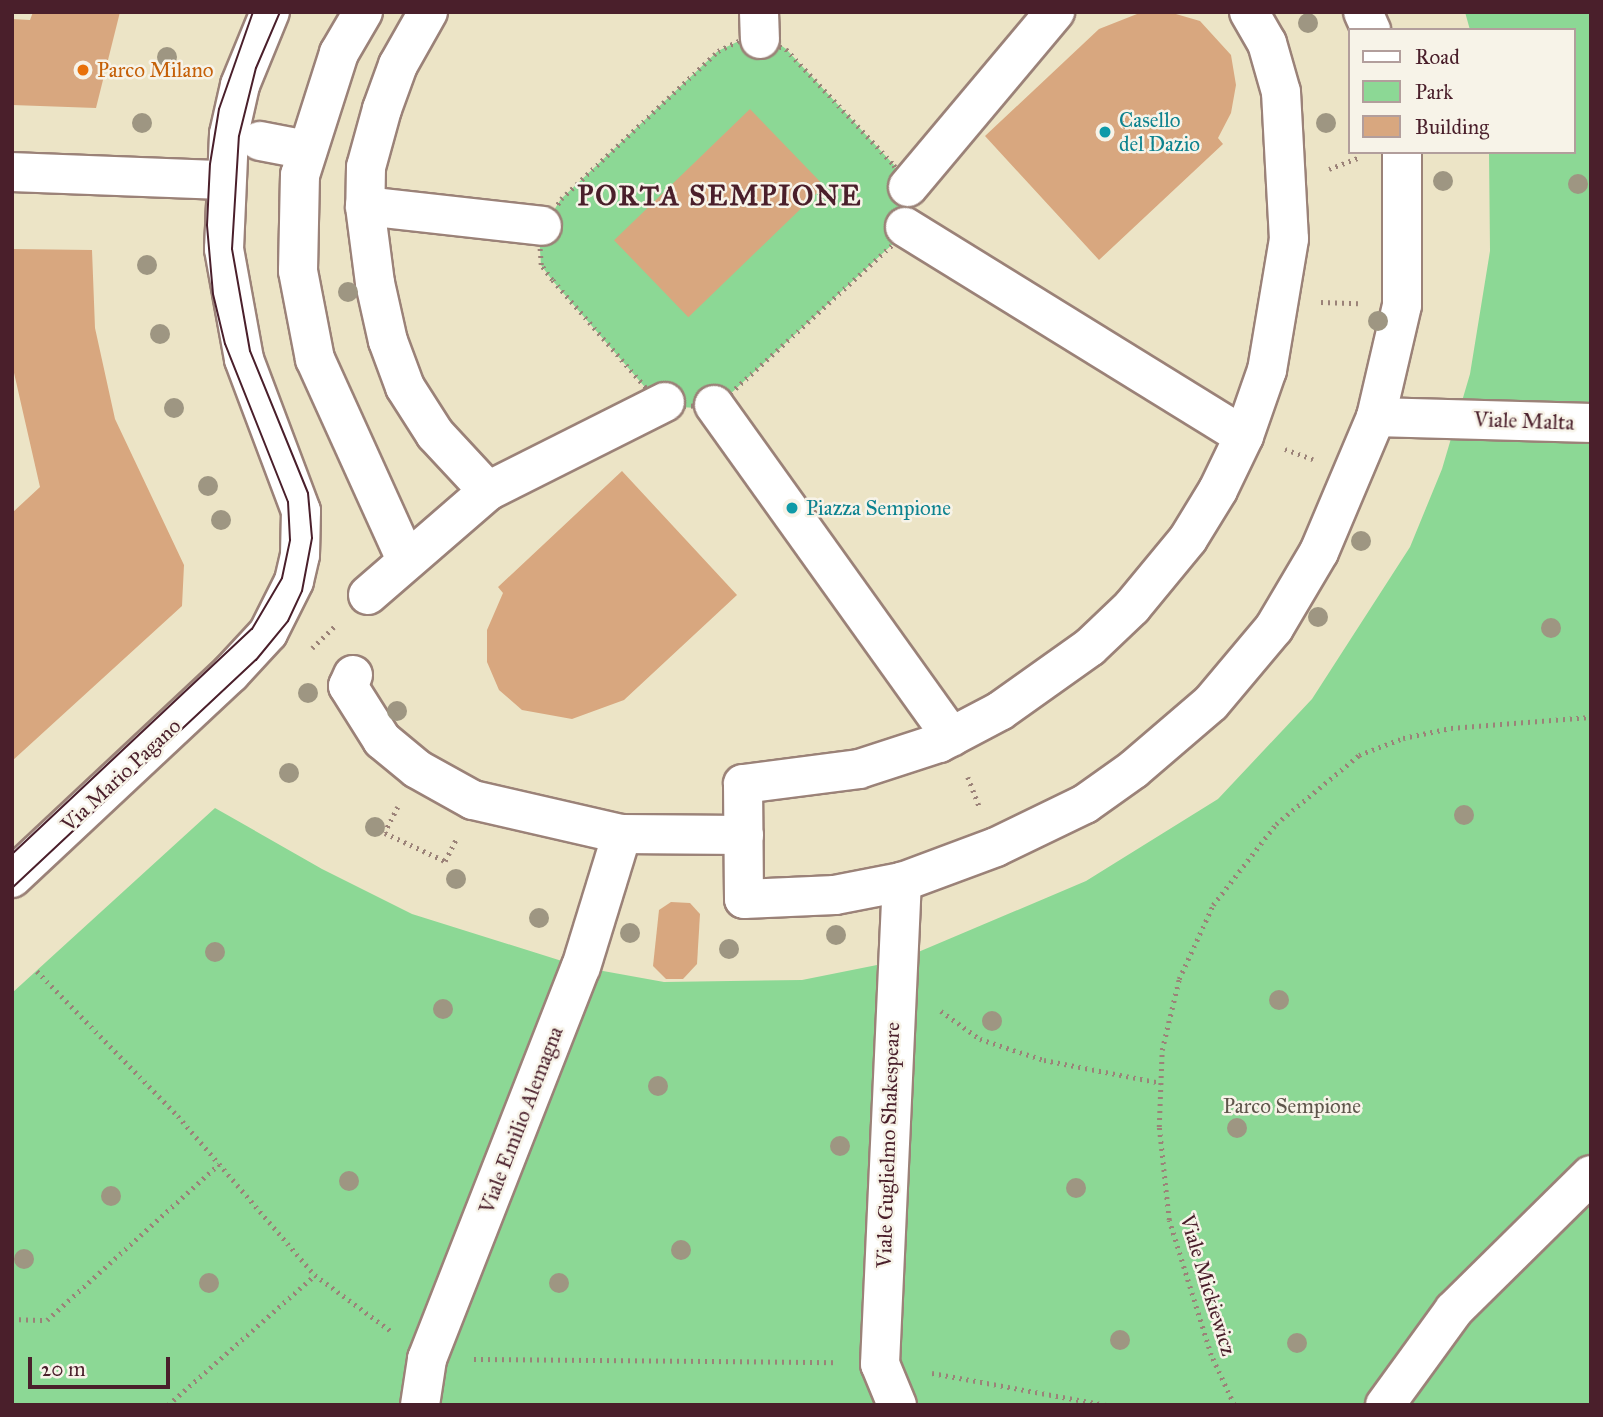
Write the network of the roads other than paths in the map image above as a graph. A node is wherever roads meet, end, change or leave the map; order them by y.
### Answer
1 (270, 12) edge
2 (363, 12) edge
3 (428, 12) edge
4 (1249, 12) edge
5 (1363, 12) edge
6 (1048, 14) edge
7 (1370, 28) edge
8 (260, 141) dead end
9 (307, 150) junction
10 (1402, 154) edge
11 (12, 172) edge
12 (224, 180) junction
13 (908, 187) road end
14 (365, 206) junction
15 (542, 226) road end
16 (905, 227) road end
17 (665, 402) road end
18 (714, 405) road end
19 (1376, 417) junction
20 (1591, 423) edge
21 (1244, 436) junction
22 (488, 491) junction
23 (406, 560) junction
24 (368, 595) dead end
25 (353, 675) dead end
26 (952, 737) junction
27 (622, 834) junction
28 (744, 835) junction
29 (12, 878) edge
30 (902, 882) junction
31 (1591, 1175) edge
32 (420, 1405) edge
33 (897, 1405) edge
34 (1385, 1405) edge

1 - 12 street
2 - 9 street
3 - 14 street
4 - 21 street
5 - 7 street
6 - 13 street
8 - 9 street
9 - 23 street
10 - 19 street
11 - 12 street
12 - 29 street, Via Mario Pagano
14 - 15 street
14 - 22 street
16 - 21 street
17 - 22 street
18 - 26 street
19 - 20 street, Viale Malta
19 - 30 street
21 - 26 street
22 - 23 street
23 - 24 street
25 - 27 street
26 - 28 street
27 - 28 street
27 - 32 street, Viale Emilio Alemagna
28 - 30 street
30 - 33 street, Viale Guglielmo Shakespeare
31 - 34 street

